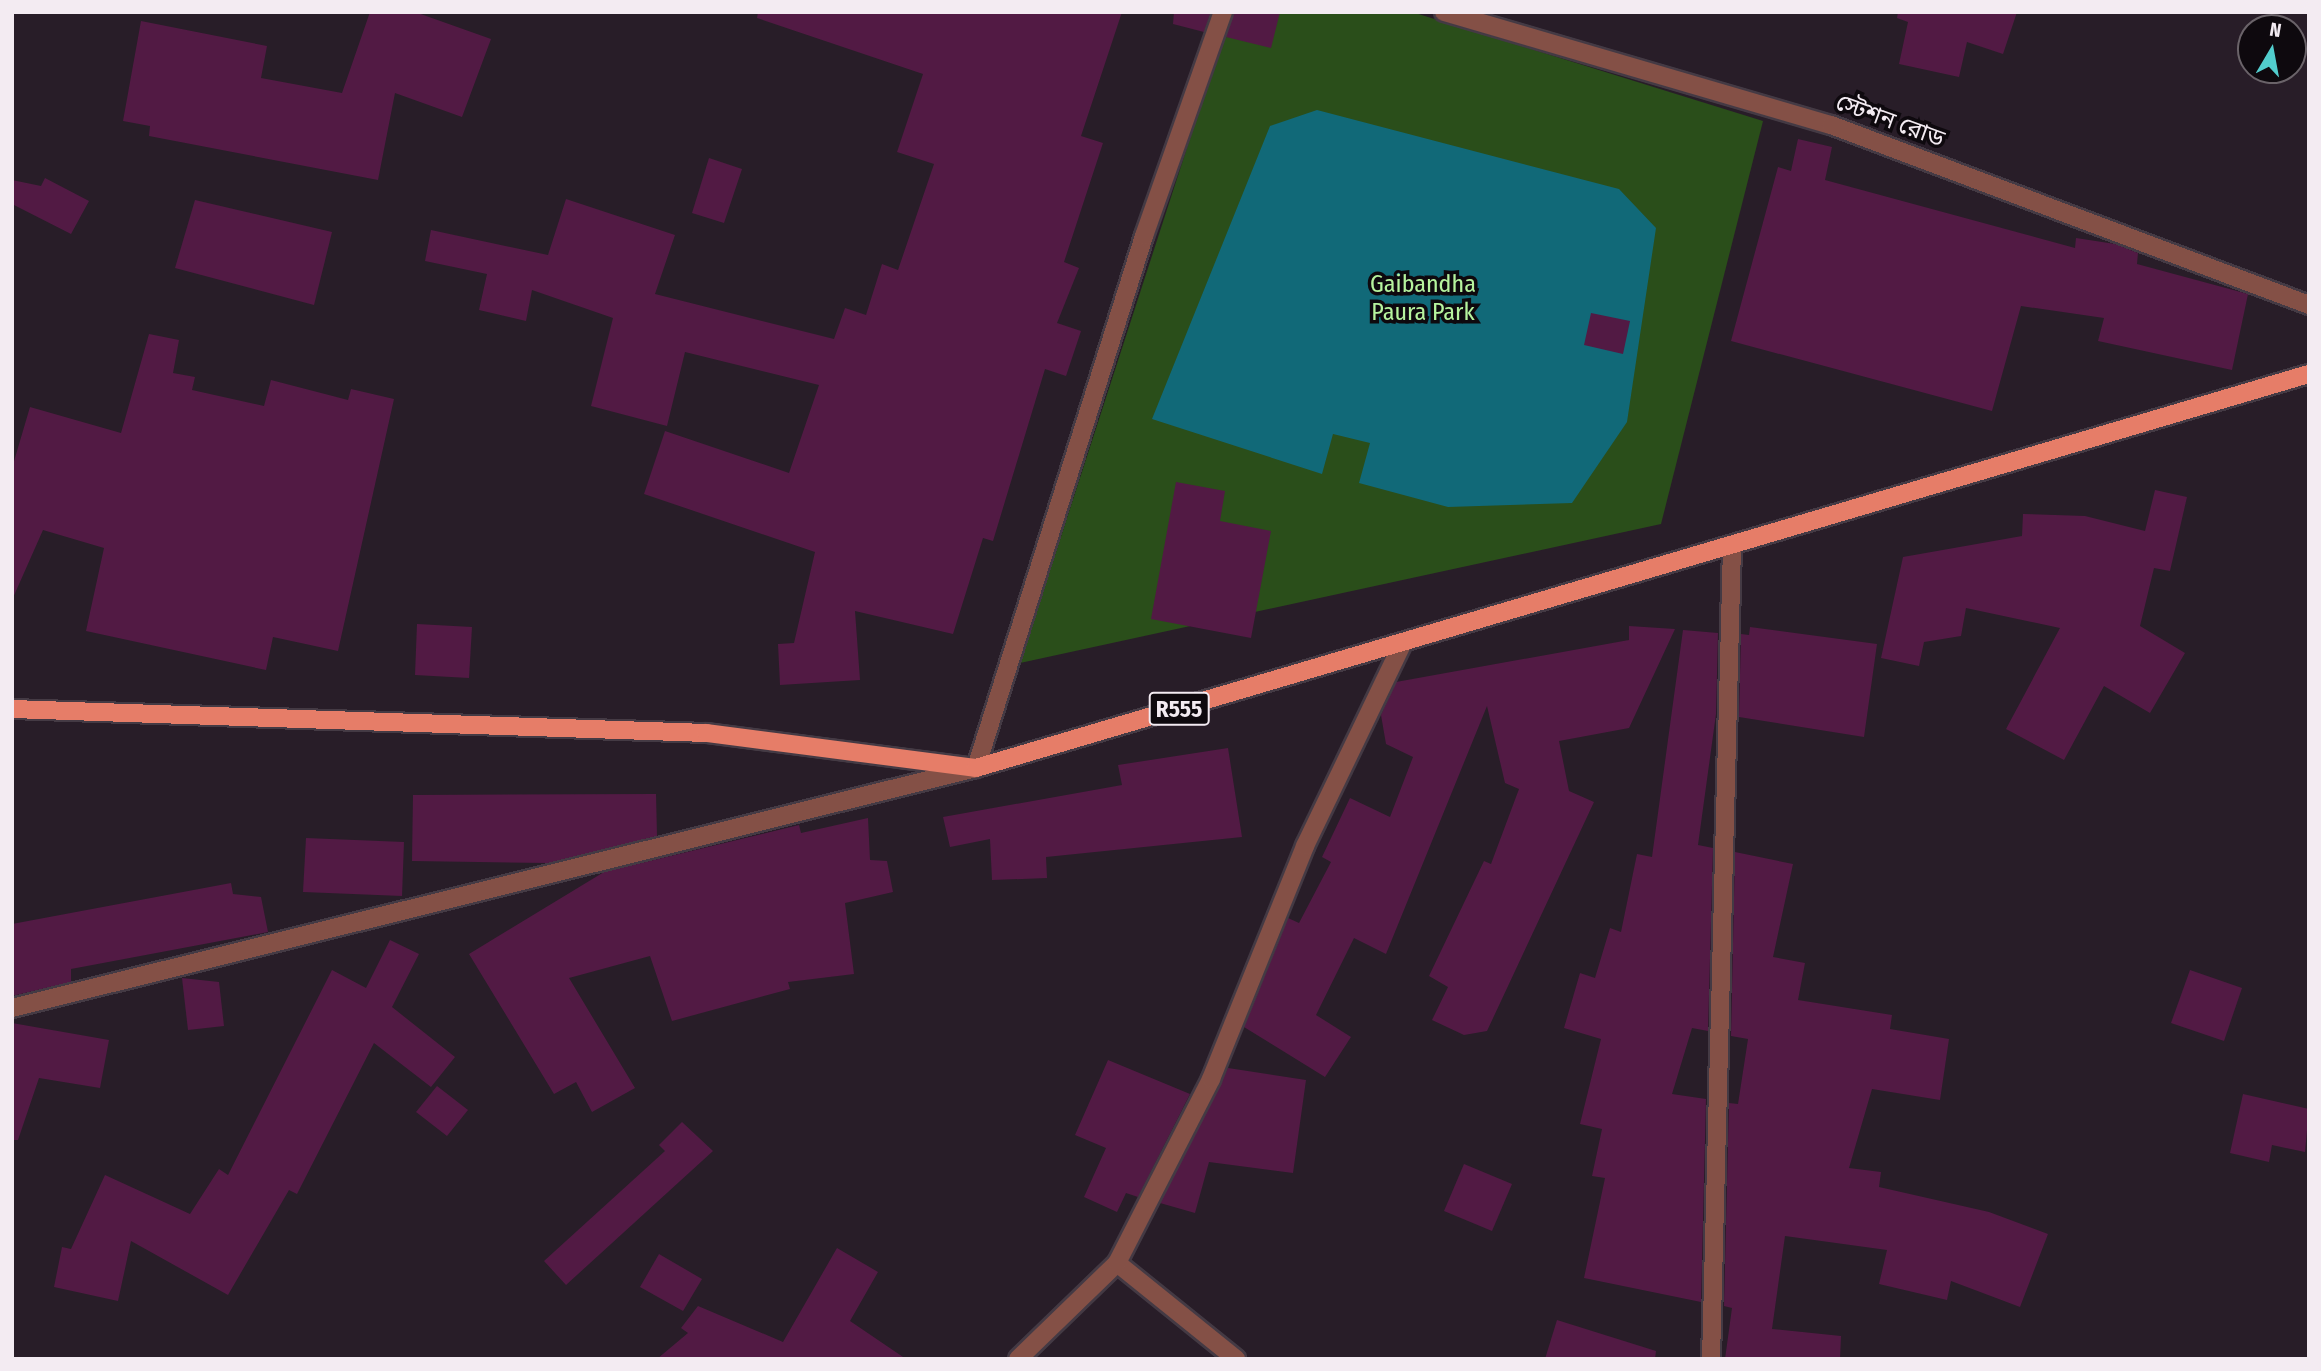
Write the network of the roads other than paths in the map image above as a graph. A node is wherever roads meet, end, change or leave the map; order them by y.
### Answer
1 (1223, 12) edge
2 (1444, 12) edge
3 (2309, 305) edge
4 (2309, 374) edge
5 (1732, 548) junction
6 (1402, 644) junction
7 (12, 709) edge
8 (976, 768) junction
9 (12, 1008) edge
10 (1117, 1263) junction
11 (1018, 1359) edge
12 (1236, 1359) edge
13 (1711, 1359) edge

1 - 8 street
2 - 3 street, স্টেশন রোড
4 - 5 main road, R555
5 - 6 main road, R555
5 - 13 street
6 - 8 main road, R555
6 - 10 street
7 - 8 main road, R555
8 - 9 street
10 - 11 street
10 - 12 street

